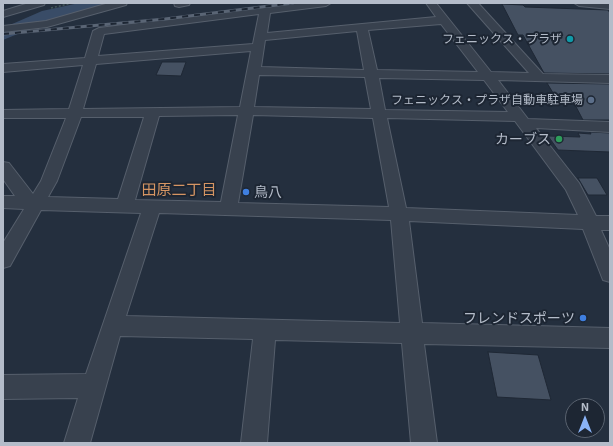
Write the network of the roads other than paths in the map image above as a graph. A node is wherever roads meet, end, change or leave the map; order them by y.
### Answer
1 (40, 3) edge
2 (122, 3) edge
3 (326, 3) edge
4 (432, 3) edge
5 (472, 3) edge
6 (579, 3) edge
7 (610, 6) edge
8 (265, 11) junction
9 (3, 14) edge
10 (444, 20) junction
11 (362, 27) junction
12 (3, 29) edge
13 (259, 42) junction
14 (91, 61) junction
15 (3, 68) edge
16 (253, 71) junction
17 (372, 75) junction
18 (488, 77) junction
19 (539, 77) junction
20 (610, 79) edge
21 (246, 111) junction
22 (153, 112) junction
23 (74, 113) junction
24 (3, 114) edge
25 (380, 114) junction
26 (522, 120) junction
27 (610, 127) edge
28 (3, 167) edge
29 (3, 202) edge
30 (35, 204) junction
31 (124, 206) junction
32 (152, 207) junction
33 (228, 209) junction
34 (398, 214) junction
35 (589, 221) junction
36 (610, 222) edge
37 (3, 260) edge
38 (610, 274) edge
39 (112, 326) junction
40 (265, 330) junction
41 (412, 335) junction
42 (610, 338) edge
43 (94, 386) junction
44 (3, 387) edge
45 (77, 443) edge
46 (254, 443) edge
47 (424, 443) edge

1 - 9 street
2 - 12 street
3 - 8 street
4 - 10 street
5 - 19 street
6 - 7 street
8 - 13 street
8 - 14 street
10 - 11 street
10 - 18 street
11 - 13 street
11 - 17 street
13 - 14 street
13 - 16 street
14 - 15 street
14 - 23 street
16 - 17 street
16 - 21 street
17 - 18 street
17 - 25 street
18 - 19 street
18 - 26 street
19 - 20 street
21 - 22 street
21 - 25 street
21 - 33 street
22 - 23 street
22 - 31 street
23 - 24 street
23 - 30 street
25 - 26 street
25 - 34 street
26 - 27 street
26 - 35 street
28 - 30 street
29 - 30 street
30 - 31 street
30 - 37 street
31 - 32 street
32 - 33 street
32 - 39 street
33 - 34 street
34 - 35 street
34 - 41 street
35 - 36 street
35 - 38 street
39 - 40 street
39 - 43 street
40 - 41 street
40 - 46 street
41 - 42 street
41 - 47 street
43 - 44 street
43 - 45 street

